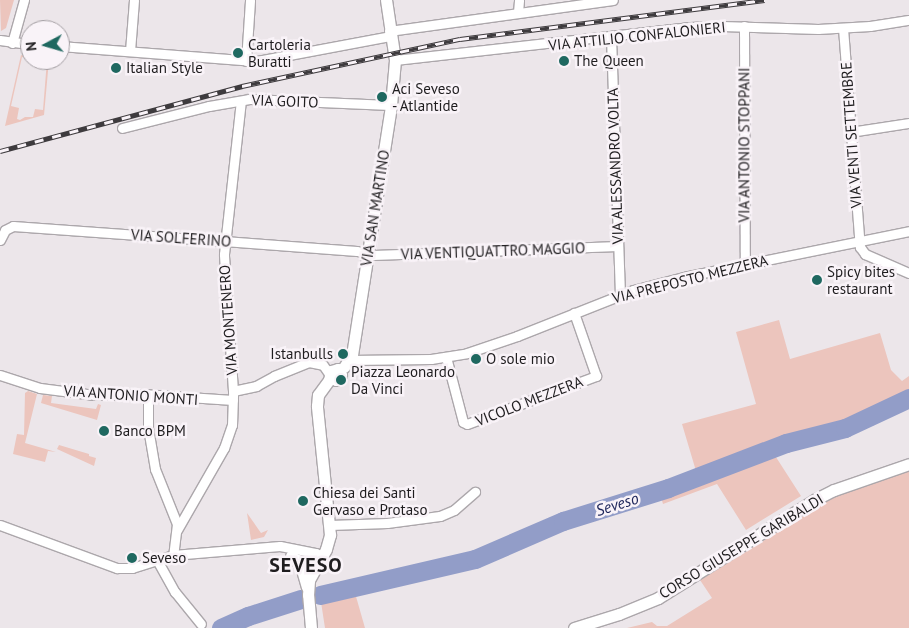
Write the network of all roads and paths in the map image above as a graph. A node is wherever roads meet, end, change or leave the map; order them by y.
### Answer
1 (24, 0) edge
2 (134, 0) edge
3 (250, 0) edge
4 (386, 0) edge
5 (519, 0) edge
6 (613, 0) edge
7 (518, 12) junction
8 (909, 20) edge
9 (744, 26) junction
10 (844, 28) junction
11 (390, 33) junction
12 (611, 38) junction
13 (0, 40) edge
14 (12, 42) junction
15 (20, 43) edge
16 (70, 47) edge
17 (130, 51) junction
18 (395, 60) junction
19 (246, 61) junction
20 (241, 101) junction
21 (391, 105) junction
22 (909, 123) edge
23 (122, 128) dead end
24 (850, 132) junction
25 (909, 231) edge
26 (1, 234) edge
27 (224, 241) junction
28 (859, 242) junction
29 (618, 246) junction
30 (368, 254) junction
31 (745, 264) junction
32 (909, 273) edge
33 (620, 294) junction
34 (574, 313) junction
35 (446, 357) junction
36 (342, 369) junction
37 (0, 375) edge
38 (148, 395) junction
39 (233, 395) junction
40 (909, 464) edge
41 (475, 492) dead end
42 (0, 525) edge
43 (330, 525) junction
44 (177, 530) junction
45 (330, 538) junction
46 (291, 552) junction
47 (173, 555) junction
48 (157, 560) junction
49 (317, 566) junction
50 (311, 597) junction
51 (201, 624) dead end
52 (311, 628) edge
53 (318, 628) edge
54 (574, 628) edge

1 - 14 street
2 - 17 street
3 - 19 street
4 - 11 street, VIA SAN MARTINO
5 - 7 street
6 - 7 street
7 - 11 street
8 - 10 street, VIA ATTILIO CONFALONIERI
9 - 10 street, VIA ATTILIO CONFALONIERI
9 - 12 street, VIA ATTILIO CONFALONIERI
9 - 31 street, VIA ANTONIO STOPPANI
10 - 24 street, VIA VENTI SETTEMBRE
11 - 18 street, VIA SAN MARTINO
11 - 19 street
12 - 18 street, VIA ATTILIO CONFALONIERI
12 - 29 street, VIA ALESSANDRO VOLTA
13 - 14 street
14 - 15 street
16 - 17 street
17 - 19 street
18 - 21 street, VIA SAN MARTINO
20 - 21 street, VIA GOITO
20 - 23 street, VIA GOITO
20 - 27 street, VIA MONTENERO
21 - 30 street, VIA SAN MARTINO
22 - 24 street
24 - 28 street, VIA VENTI SETTEMBRE
25 - 28 street, VIA PREPOSTO MEZZERA
26 - 27 street, VIA SOLFERINO
27 - 30 street, VIA SOLFERINO
27 - 39 street, VIA MONTENERO
28 - 31 street, VIA PREPOSTO MEZZERA
28 - 32 street
29 - 30 street, VIA VENTIQUATTRO MAGGIO
29 - 33 street, VIA ALESSANDRO VOLTA
30 - 36 street, VIA SAN MARTINO
31 - 33 street, VIA PREPOSTO MEZZERA
33 - 34 street, VIA PREPOSTO MEZZERA
34 - 35 street, VIA PREPOSTO MEZZERA
34 - 35 street, VICOLO MEZZERA
35 - 36 street, VIA PREPOSTO MEZZERA
36 - 39 street, VIA ANTONIO MONTI
36 - 43 street
37 - 38 street, VIA ANTONIO MONTI
38 - 39 street, VIA ANTONIO MONTI
38 - 44 street
39 - 44 street, VIA MONTENERO
40 - 54 street, CORSO GIUSEPPE GARIBALDI
41 - 43 street
42 - 48 street
43 - 45 street
44 - 47 street
45 - 46 street
45 - 49 street
46 - 47 street
46 - 49 street
46 - 50 street
47 - 48 street
48 - 51 street
49 - 50 street
50 - 52 street
50 - 53 street

